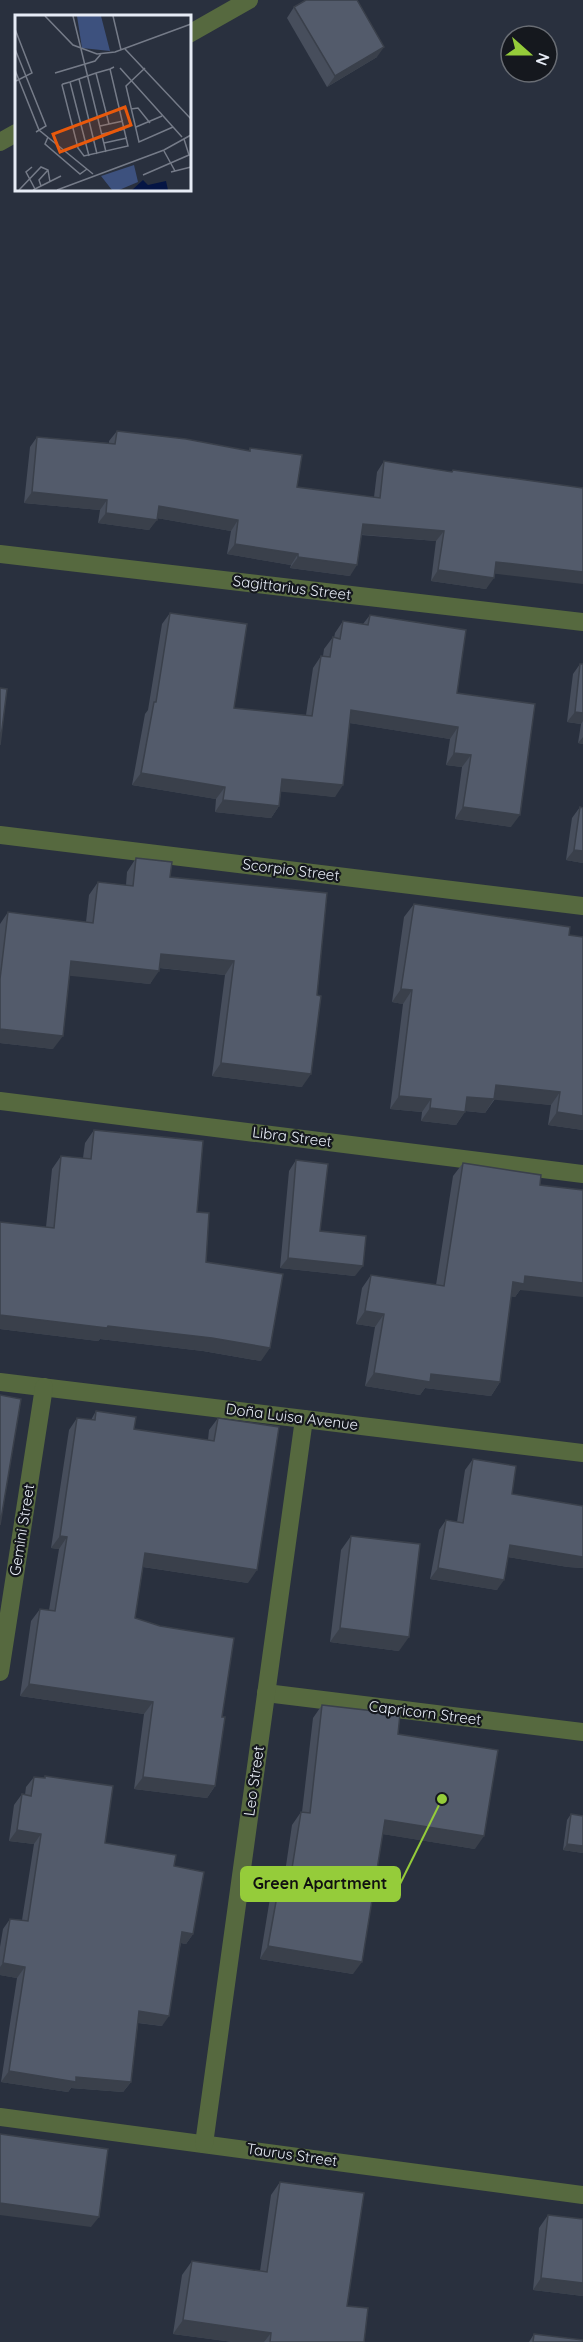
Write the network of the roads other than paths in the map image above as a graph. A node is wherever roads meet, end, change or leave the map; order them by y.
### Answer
1 (249, 0) edge
2 (190, 33) edge
3 (15, 134) edge
4 (0, 142) edge
5 (0, 554) edge
6 (583, 622) edge
7 (0, 835) edge
8 (583, 906) edge
9 (0, 1101) edge
10 (583, 1174) edge
11 (0, 1382) edge
12 (44, 1387) junction
13 (304, 1419) junction
14 (583, 1453) edge
15 (0, 1672) edge
16 (266, 1694) junction
17 (583, 1732) edge
18 (0, 2117) edge
19 (204, 2144) junction
20 (583, 2195) edge

1 - 2 street
3 - 4 street
5 - 6 street, Sagittarius Street
7 - 8 street, Scorpio Street
9 - 10 street, Libra Street
11 - 12 street, Doña Luisa Avenue
12 - 13 street, Doña Luisa Avenue
12 - 15 street, Gemini Street
13 - 14 street, Doña Luisa Avenue
13 - 16 street, Leo Street
16 - 17 street, Capricorn Street
16 - 19 street, Leo Street
18 - 19 street, Taurus Street
19 - 20 street, Taurus Street

